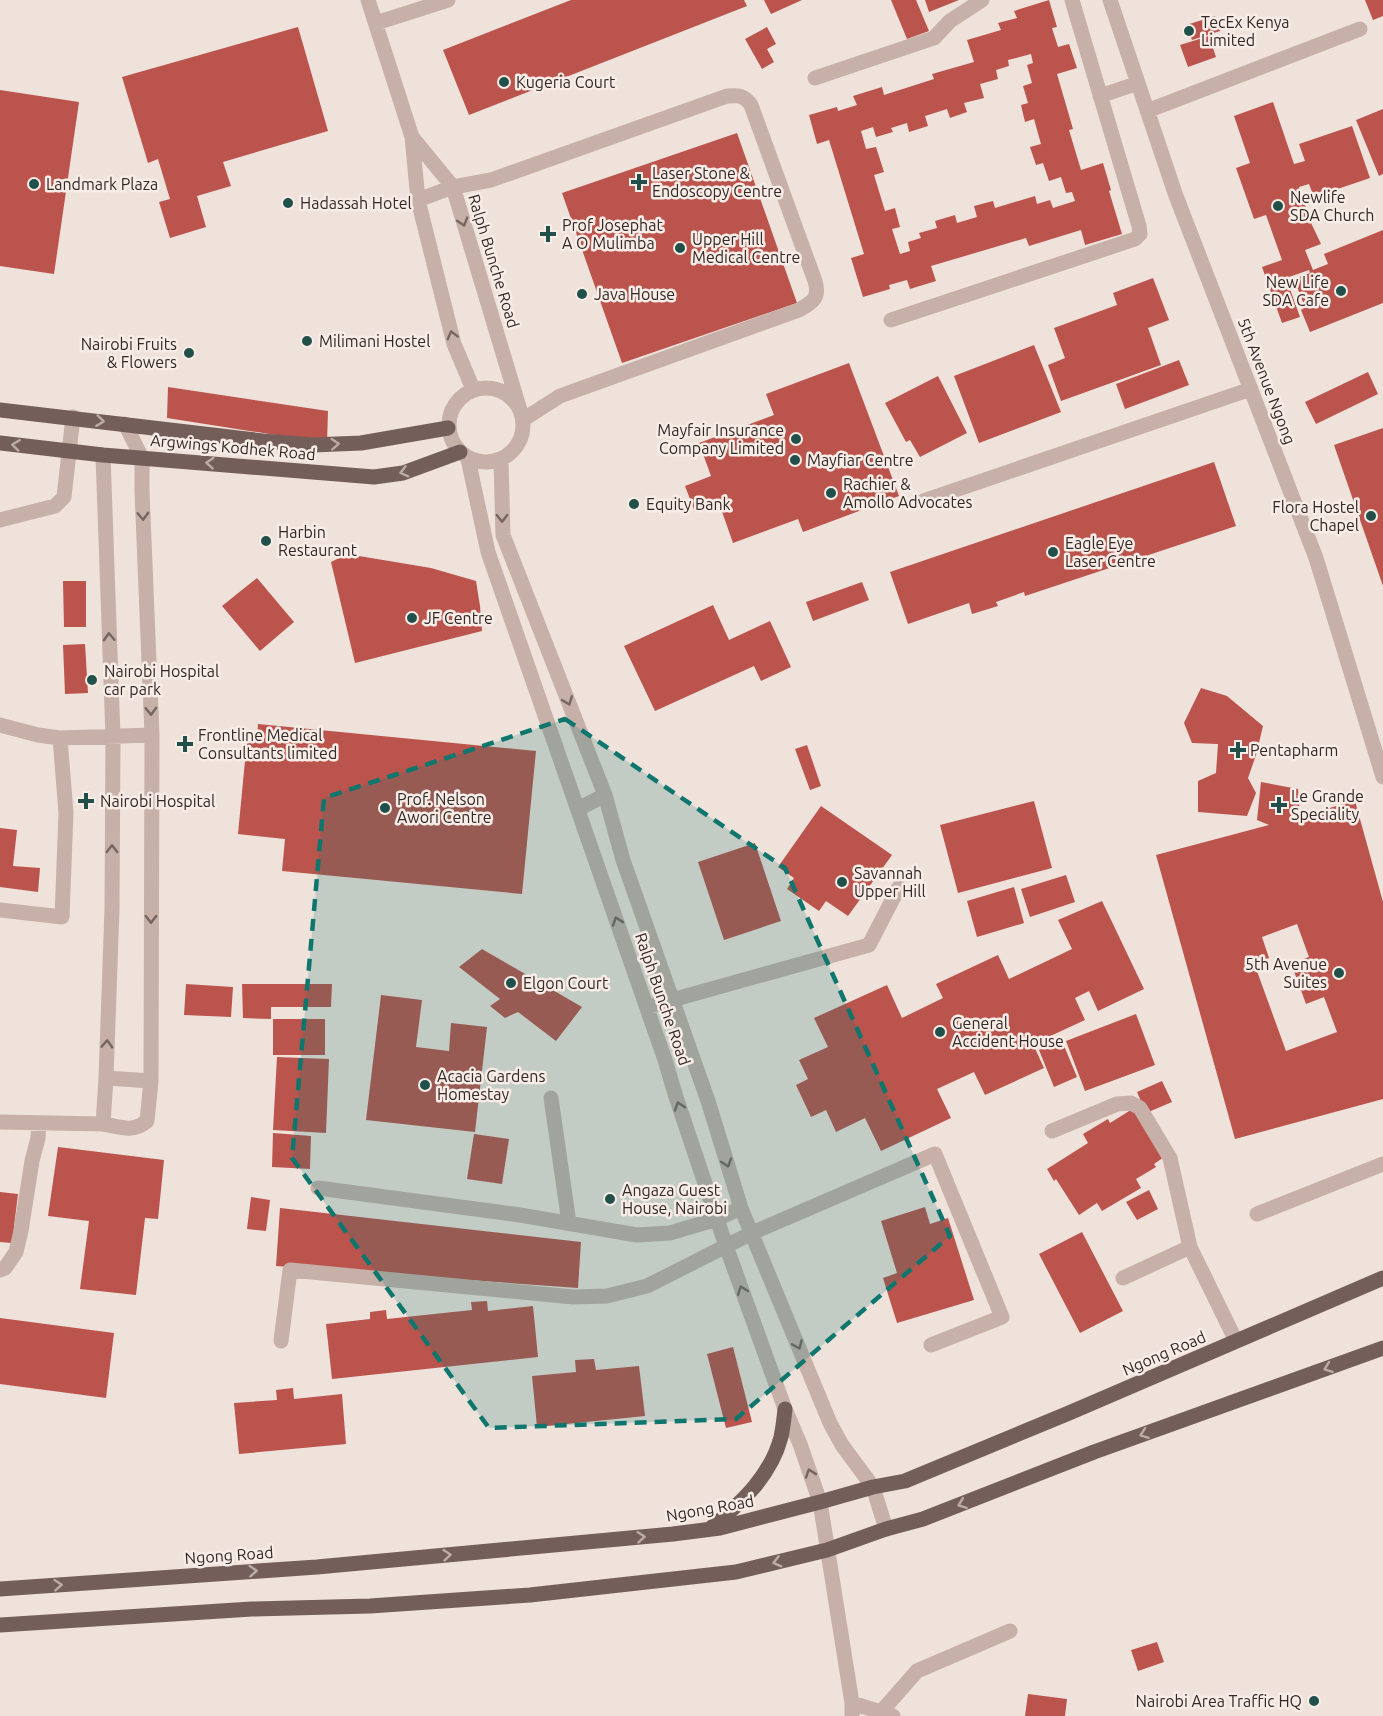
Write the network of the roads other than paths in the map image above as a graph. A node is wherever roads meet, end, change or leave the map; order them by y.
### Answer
1 (368, 0) edge
2 (448, 0) edge
3 (982, 0) edge
4 (1072, 0) edge
5 (1110, 0) edge
6 (376, 23) junction
7 (1360, 29) dead end
8 (815, 78) dead end
9 (1138, 83) junction
10 (1100, 96) junction
11 (1147, 111) junction
12 (412, 137) junction
13 (453, 187) junction
14 (418, 200) junction
15 (891, 320) dead end
16 (473, 389) junction
17 (1251, 389) junction
18 (0, 410) edge
19 (521, 413) junction
20 (73, 417) junction
21 (125, 424) junction
22 (448, 428) junction
23 (0, 443) edge
24 (69, 451) junction
25 (103, 455) junction
26 (464, 455) junction
27 (142, 458) junction
28 (501, 460) junction
29 (923, 501) dead end
30 (0, 520) edge
31 (0, 725) edge
32 (152, 735) junction
33 (113, 737) junction
34 (60, 738) junction
35 (1383, 777) edge
36 (605, 795) junction
37 (578, 809) junction
38 (899, 887) dead end
39 (0, 910) edge
40 (673, 1000) junction
41 (647, 1007) junction
42 (106, 1078) junction
43 (151, 1081) junction
44 (551, 1098) dead end
45 (0, 1122) edge
46 (39, 1123) junction
47 (104, 1124) junction
48 (1052, 1131) dead end
49 (1383, 1164) edge
50 (318, 1188) dead end
51 (741, 1208) junction
52 (1257, 1214) dead end
53 (717, 1219) junction
54 (569, 1224) junction
55 (752, 1233) junction
56 (726, 1246) junction
57 (1190, 1247) junction
58 (0, 1270) edge
59 (1124, 1278) dead end
60 (1383, 1278) edge
61 (281, 1341) dead end
62 (1236, 1341) junction
63 (931, 1345) dead end
64 (1383, 1348) edge
65 (785, 1408) junction
66 (873, 1486) junction
67 (820, 1502) junction
68 (886, 1529) junction
69 (708, 1530) junction
70 (828, 1550) junction
71 (0, 1589) edge
72 (0, 1625) edge
73 (1010, 1631) dead end
74 (852, 1710) edge
75 (887, 1714) edge

1 - 6 street, Ralph Bunche Road
2 - 6 street
3 - 8 street
4 - 10 street
5 - 9 street, 5th Avenue Ngong
6 - 12 street, Ralph Bunche Road
7 - 11 street
9 - 10 street
9 - 11 street, 5th Avenue Ngong
10 - 15 street
11 - 17 street, 5th Avenue Ngong
12 - 13 street, Ralph Bunche Road
12 - 14 street, Ralph Bunche Road
13 - 14 street
13 -> 19 street, Ralph Bunche Road
13 - 19 street
16 -> 14 street, Ralph Bunche Road
16 - 19 street
16 - 22 street
17 - 29 street
17 - 35 street, 5th Avenue Ngong
18 - 20 main road, Argwings Kodhek Road
19 - 28 street
20 -> 21 main road, Argwings Kodhek Road
20 - 24 street
21 -> 22 main road, Argwings Kodhek Road
21 - 27 street
22 - 26 street
24 -> 23 main road, Argwings Kodhek Road
24 - 25 main road, Argwings Kodhek Road
24 - 30 street
25 - 27 main road, Argwings Kodhek Road
33 -> 25 street
26 -> 27 main road, Argwings Kodhek Road
26 - 28 street, Argwings Kodhek Road
26 - 37 street, Ralph Bunche Road
27 -> 32 street
28 -> 36 street, Ralph Bunche Road
31 - 34 street
32 - 33 street
32 -> 43 street
33 - 34 street
42 -> 33 street
34 - 39 street
36 - 37 street
36 - 40 street, Ralph Bunche Road
41 -> 37 street, Ralph Bunche Road
38 - 40 street
40 - 41 street
40 -> 51 street, Ralph Bunche Road
53 -> 41 street, Ralph Bunche Road
42 - 43 street
42 - 47 street
43 - 47 street
44 - 54 street
45 - 46 street
46 - 47 street
46 - 58 street
48 - 57 street
49 - 52 street
50 - 54 street
51 - 53 street
51 - 55 street, Ralph Bunche Road
53 - 54 street
53 - 56 street, Ralph Bunche Road
55 - 56 street
55 - 63 street
55 -> 66 street, Ralph Bunche Road
56 - 61 street
65 -> 56 street, Ralph Bunche Road
57 - 59 street
57 - 62 street
60 - 62 main road, Ngong Road
62 - 66 main road, Ngong Road
64 -> 68 main road
67 -> 65 street, Ralph Bunche Road
65 - 69 main road
66 - 67 main road, Ngong Road
66 - 68 street, Ralph Bunche Road
67 - 69 main road, Ngong Road
67 - 70 street, Ralph Bunche Road
68 - 70 main road
71 -> 69 main road, Ngong Road
70 -> 72 main road
70 - 74 street, Ralph Bunche Road
73 - 75 street
74 - 75 street

